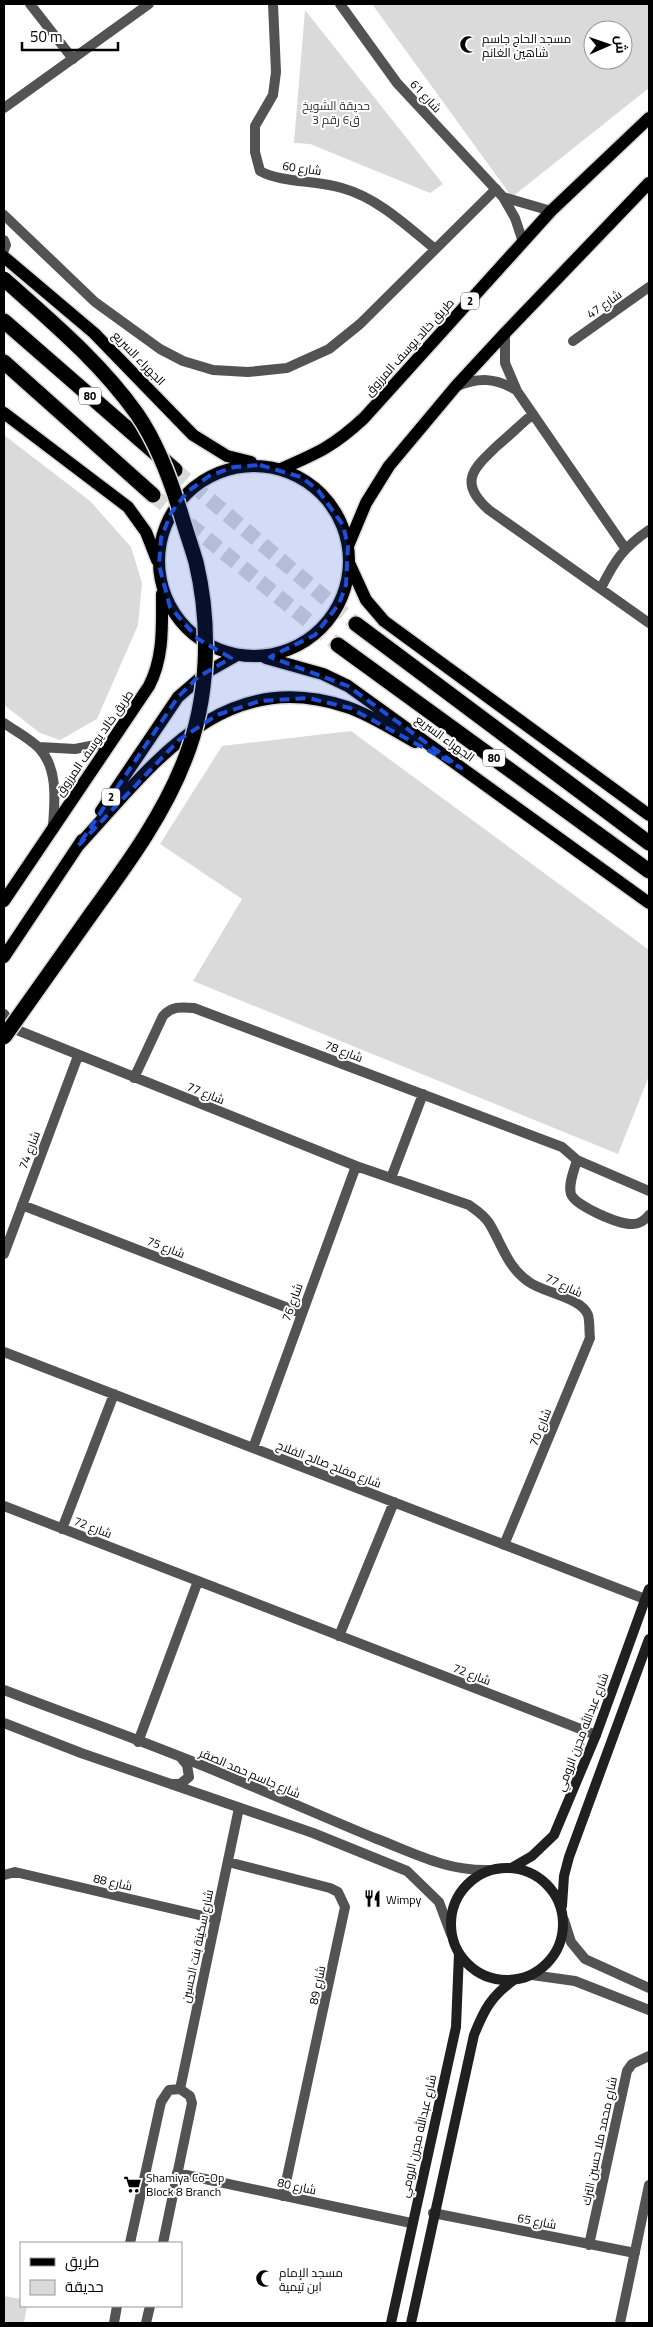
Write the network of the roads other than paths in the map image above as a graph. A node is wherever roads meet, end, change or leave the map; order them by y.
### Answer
1 (30, 4) edge
2 (149, 4) edge
3 (273, 4) edge
4 (340, 4) edge
5 (73, 59) junction
6 (4, 108) edge
7 (649, 118) edge
8 (649, 183) edge
9 (499, 193) junction
10 (552, 211) junction
11 (4, 215) edge
12 (4, 240) edge
13 (523, 242) junction
14 (435, 249) junction
15 (4, 250) edge
16 (4, 256) edge
17 (4, 279) edge
18 (649, 287) edge
19 (4, 321) edge
20 (504, 333) junction
21 (573, 341) dead end
22 (4, 362) edge
23 (456, 386) junction
24 (517, 391) junction
25 (4, 413) edge
26 (532, 414) junction
27 (260, 465) junction
28 (281, 469) junction
29 (176, 470) tunnel mouth
30 (153, 495) tunnel mouth
31 (649, 530) edge
32 (348, 546) junction
33 (625, 548) junction
34 (158, 565) junction
35 (349, 565) junction
36 (162, 587) junction
37 (601, 588) junction
38 (649, 623) edge
39 (356, 624) tunnel mouth
40 (338, 645) tunnel mouth
41 (237, 655) junction
42 (259, 657) junction
43 (4, 723) edge
44 (111, 742) junction
45 (39, 748) junction
46 (461, 768) junction
47 (649, 815) edge
48 (54, 825) junction
49 (649, 843) edge
50 (78, 846) junction
51 (649, 871) edge
52 (4, 901) edge
53 (649, 903) edge
54 (5, 957) edge
55 (4, 1014) edge
56 (7, 1030) edge
57 (78, 1056) junction
58 (134, 1078) junction
59 (422, 1094) junction
60 (577, 1160) junction
61 (356, 1166) junction
62 (391, 1178) junction
63 (649, 1191) edge
64 (22, 1205) junction
65 (649, 1215) edge
66 (4, 1254) edge
67 (301, 1313) junction
68 (588, 1316) joint
69 (4, 1352) edge
70 (114, 1394) junction
71 (253, 1448) junction
72 (394, 1502) junction
73 (4, 1506) edge
74 (62, 1529) junction
75 (504, 1545) junction
76 (198, 1581) junction
77 (649, 1589) edge
78 (645, 1600) junction
79 (339, 1636) junction
80 (649, 1639) edge
81 (4, 1690) edge
82 (4, 1723) edge
83 (596, 1735) junction
84 (138, 1742) junction
85 (180, 1758) junction
86 (171, 1784) junction
87 (240, 1808) junction
88 (228, 1862) junction
89 (513, 1867) junction
90 (489, 1870) junction
91 (4, 1875) edge
92 (562, 1909) junction
93 (216, 1919) junction
94 (564, 1920) junction
95 (451, 1934) junction
96 (459, 1953) junction
97 (532, 1975) junction
98 (514, 1980) junction
99 (649, 1988) edge
100 (649, 2010) edge
101 (649, 2056) edge
102 (180, 2089) junction
103 (177, 2173) junction
104 (649, 2185) edge
105 (283, 2196) junction
106 (434, 2213) junction
107 (411, 2223) junction
108 (130, 2242) edge
109 (163, 2242) edge
110 (589, 2245) junction
111 (635, 2253) junction
112 (117, 2307) edge
113 (150, 2307) edge
114 (114, 2323) edge
115 (146, 2323) edge
116 (391, 2323) edge
117 (411, 2323) edge
118 (620, 2323) edge

1 - 5 street
2 - 5 street
3 - 14 street, شارع 60
4 - 9 street, شارع 61
5 - 6 street
7 - 10 main road, طريق خالد يوسف المرزوق / 2
8 - 20 main road
9 - 10 street
9 - 13 street, شارع 61
9 - 14 street
10 - 13 main road, طريق خالد يوسف المرزوق / 2
11 - 14 street, الجهراء السريع
12 - 15 street
13 - 28 main road, طريق خالد يوسف المرزوق / 2
16 - 27 main road, الجهراء السريع
17 - 56 highway, bridge
18 - 21 street, شارع 47
19 - 29 highway, 80
20 - 23 main road
20 - 24 street
22 - 30 highway, 80
23 - 24 street
23 - 32 main road
24 - 26 street
25 - 34 main road
26 - 33 street
26 - 37 street
27 - 28 main road
27 - 34 main road
28 - 32 main road
31 - 33 street
32 - 35 main road
33 - 37 street
34 - 36 main road
35 - 42 main road
35 - 47 main road
36 - 41 main road
36 - 44 main road, طريق خالد يوسف المرزوق
37 - 38 street
39 - 49 highway, 80
40 - 51 highway, الجهراء السريع / 80
41 - 42 main road
41 - 50 main road, 2
42 - 46 main road, الجهراء السريع
43 - 45 street
44 - 45 street
44 - 48 main road, طريق خالد يوسف المرزوق
45 - 48 street
46 - 50 main road
46 - 53 main road, الجهراء السريع
48 - 52 main road, طريق خالد يوسف المرزوق
50 - 54 main road, 2
55 - 56 street
56 - 57 street, شارع 77
57 - 58 street, شارع 77
57 - 64 street, شارع 74
58 - 59 street, شارع 78
58 - 61 street, شارع 77
59 - 60 street, شارع 78
59 - 62 street
60 - 63 street, شارع 78
60 - 65 street
61 - 62 street, شارع 77
61 - 67 street, شارع 76
62 - 68 street, شارع 77
64 - 66 street, شارع 74
64 - 67 street, شارع 75
67 - 71 street, شارع 76
68 - 75 street, شارع 70
69 - 70 street, شارع مفلح صالح الفلاح
70 - 71 street, شارع مفلح صالح الفلاح
70 - 74 street, شارع 72
71 - 72 street, شارع مفلح صالح الفلاح
72 - 75 street, شارع مفلح صالح الفلاح
72 - 79 street
73 - 74 street, شارع 72
74 - 76 street, شارع 72
75 - 78 street, شارع مفلح صالح الفلاح
76 - 79 street, شارع 72
76 - 84 street
77 - 78 main road, شارع عبدالله مجرن الرومي
78 - 83 main road, شارع عبدالله مجرن الرومي
79 - 83 street, شارع 72
80 - 92 main road
81 - 84 street, شارع جاسم حمد الصقر
82 - 86 street
83 - 89 main road, شارع عبدالله مجرن الرومي
84 - 85 street, شارع جاسم حمد الصقر
85 - 86 street
85 - 90 street, شارع جاسم حمد الصقر
86 - 87 street
87 - 88 street, شارع سكينة بنت الحسين
87 - 95 street
88 - 93 street, شارع سكينة بنت الحسين
88 - 105 street, شارع 89
89 - 90 main road
89 - 92 main road
90 - 95 main road
91 - 93 street, شارع 88
92 - 94 main road
93 - 102 street, شارع سكينة بنت الحسين
94 - 97 main road
94 - 99 street
95 - 96 main road
96 - 98 main road
96 - 107 main road, شارع عبدالله مجرن الرومي
97 - 98 main road
97 - 100 street
98 - 106 main road
101 - 110 street, شارع محمد ملا حسين الترك
102 - 103 street
102 - 108 street
103 - 105 street, شارع 80
103 - 109 street
104 - 111 street
105 - 107 street, شارع 80
106 - 110 street, شارع 65
106 - 117 main road
107 - 116 main road, شارع عبدالله مجرن الرومي
110 - 111 street, شارع 65
111 - 118 street
112 - 114 street
113 - 115 street

